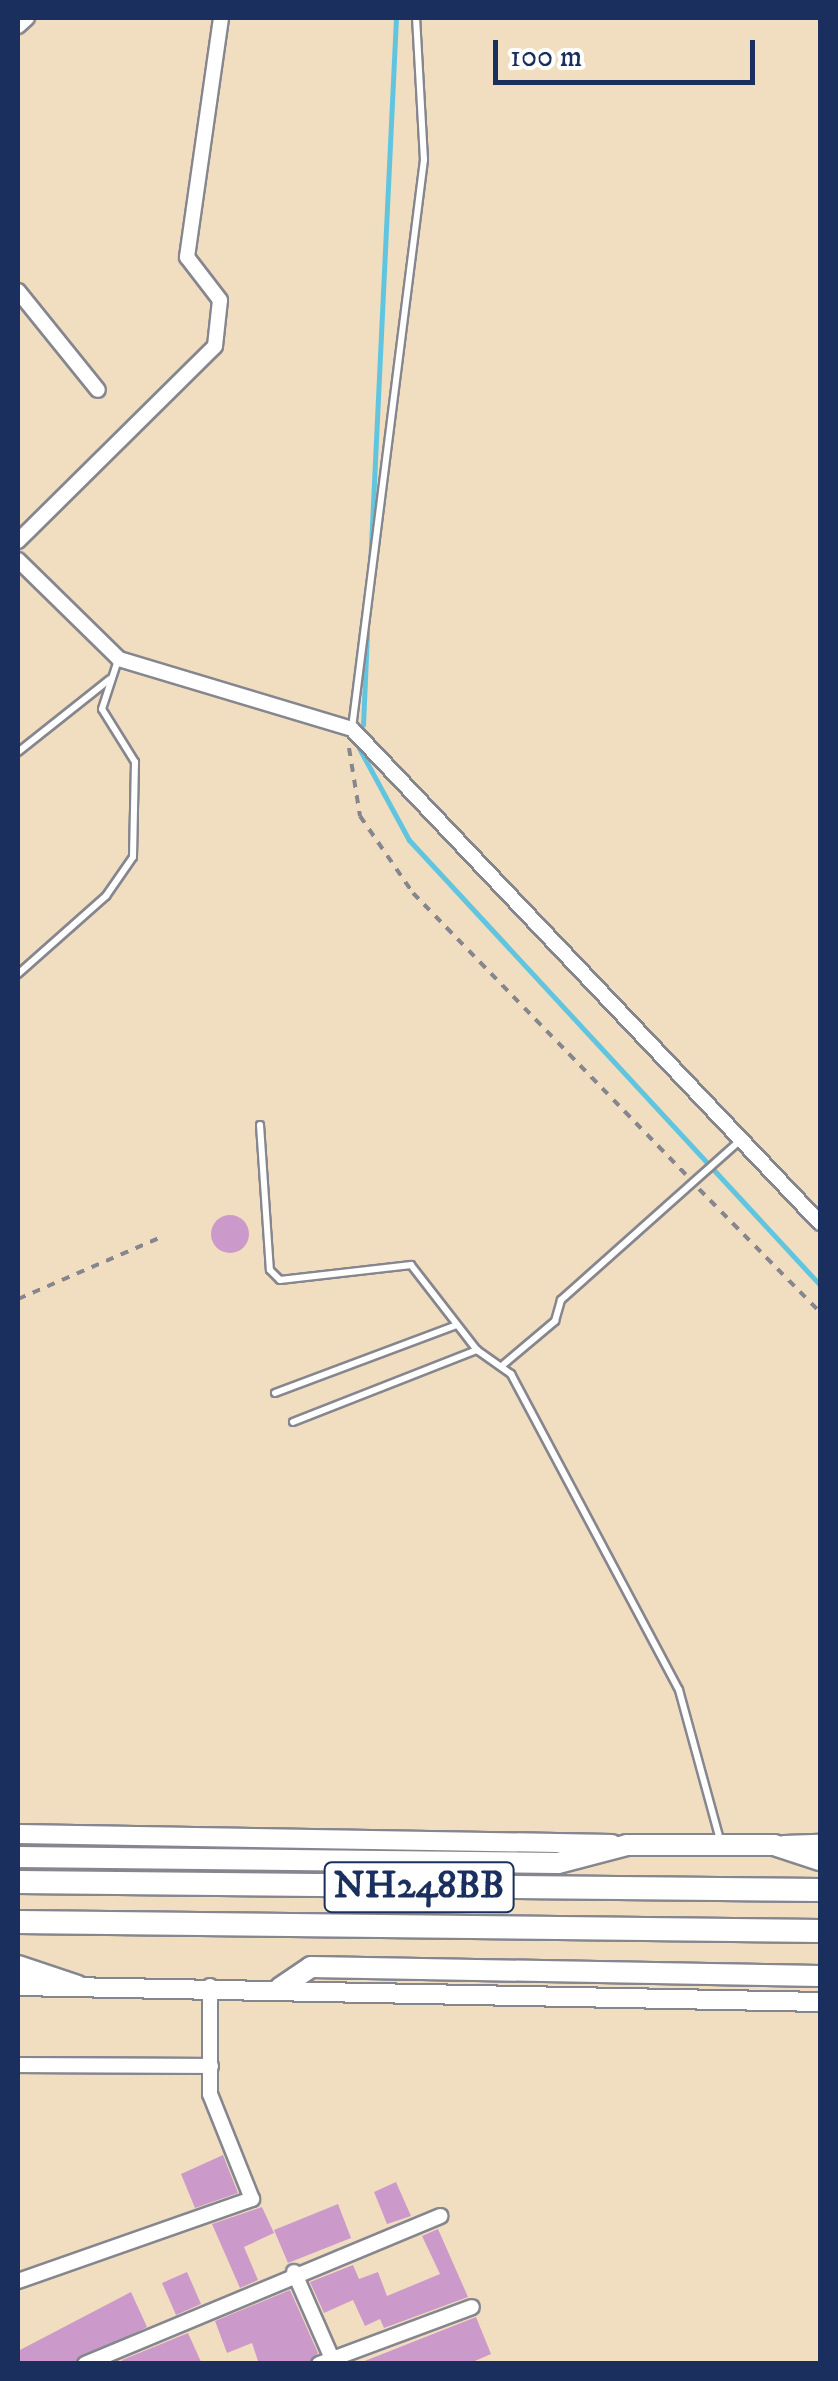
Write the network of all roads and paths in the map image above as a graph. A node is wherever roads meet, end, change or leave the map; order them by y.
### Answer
1 (27, 18) edge
2 (221, 18) edge
3 (416, 18) edge
4 (18, 26) edge
5 (18, 291) edge
6 (98, 390) dead end
7 (18, 541) edge
8 (18, 560) edge
9 (118, 659) junction
10 (110, 678) junction
11 (352, 729) junction
12 (18, 752) edge
13 (18, 974) edge
14 (260, 1125) dead end
15 (742, 1138) junction
16 (820, 1222) edge
17 (158, 1238) dead end
18 (18, 1300) edge
19 (820, 1312) edge
20 (458, 1325) junction
21 (477, 1350) junction
22 (504, 1364) junction
23 (275, 1393) dead end
24 (293, 1422) dead end
25 (18, 1834) edge
26 (627, 1844) junction
27 (820, 1844) edge
28 (774, 1845) junction
29 (721, 1846) junction
30 (18, 1857) edge
31 (820, 1860) edge
32 (18, 1882) edge
33 (820, 1890) edge
34 (18, 1922) edge
35 (820, 1931) edge
36 (18, 1966) edge
37 (820, 1976) edge
38 (18, 1986) edge
39 (78, 1986) junction
40 (210, 1986) junction
41 (280, 1988) junction
42 (820, 2002) edge
43 (18, 2064) edge
44 (211, 2066) junction
45 (440, 2216) dead end
46 (294, 2272) junction
47 (18, 2281) edge
48 (472, 2308) dead end
49 (329, 2362) edge
50 (85, 2364) edge

1 - 4 street
2 - 7 street
3 - 11 lane
5 - 6 street
8 - 9 street
9 - 10 lane
9 - 11 street
10 - 12 lane
10 - 13 lane
11 - 15 street
11 - 19 path
14 - 20 lane
15 - 16 street
15 - 22 lane
17 - 18 path
20 - 21 lane
20 - 23 lane
21 - 22 lane
21 - 24 lane
22 - 29 lane
25 - 26 street
26 - 29 main road
26 - 30 main road
27 - 28 street
28 - 29 main road
28 - 31 main road
32 - 33 highway, NH248BB
34 - 35 highway, NH248BB
36 - 39 main road
37 - 41 main road
38 - 39 street
39 - 40 street
40 - 41 street
40 - 44 street
41 - 42 street
43 - 44 street
44 - 47 street
45 - 46 street
46 - 49 street
46 - 50 street
48 - 49 street

